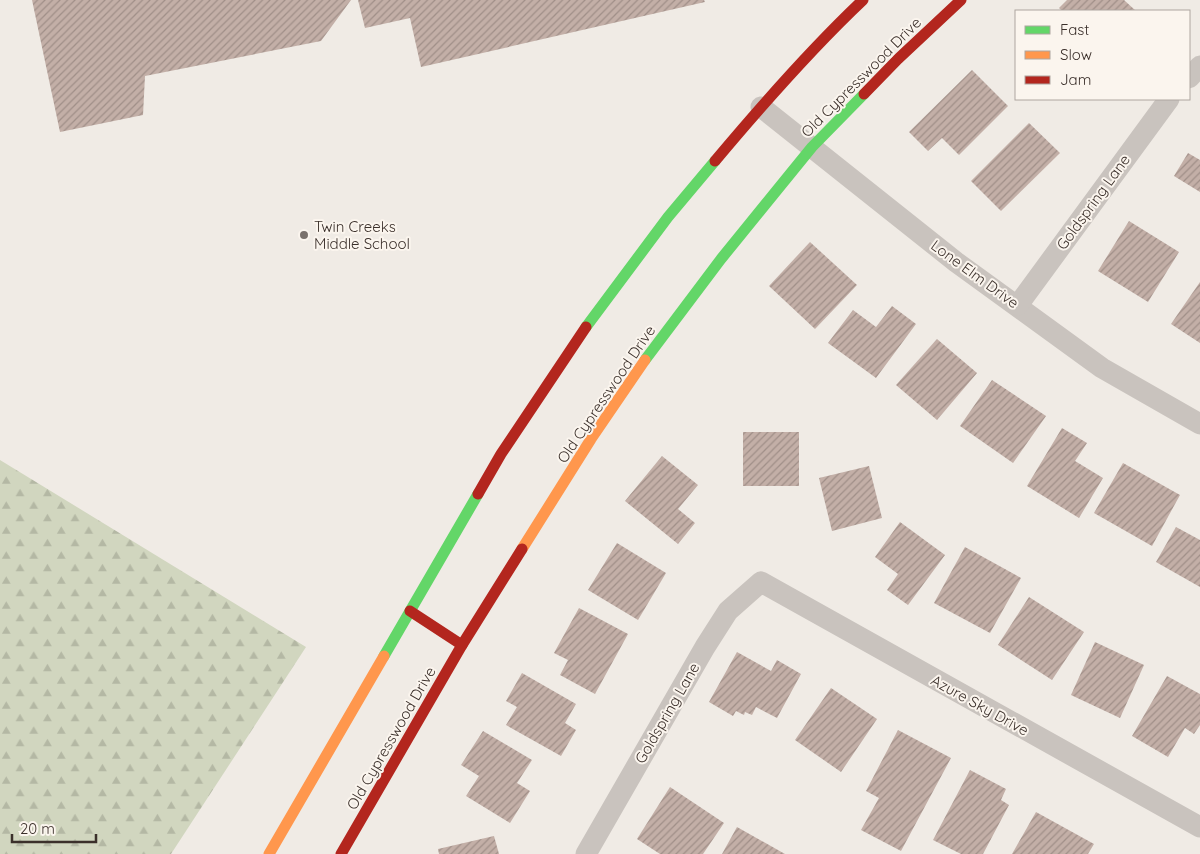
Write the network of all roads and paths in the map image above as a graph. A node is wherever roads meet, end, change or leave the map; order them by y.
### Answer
1 (863, 0) edge
2 (961, 0) edge
3 (1200, 66) edge
4 (1190, 77) edge
5 (1168, 100) edge
6 (761, 107) junction
7 (812, 147) junction
8 (1018, 305) junction
9 (1200, 424) edge
10 (761, 582) joint
11 (410, 611) junction
12 (462, 645) junction
13 (1200, 827) edge
14 (269, 854) edge
15 (341, 854) edge
16 (586, 854) edge

1 - 6 street
2 - 7 street, Old Cypresswood Drive
3 - 4 street
5 - 8 street, Goldspring Lane
6 - 7 street, Lone Elm Drive
6 - 11 street
7 - 8 street, Lone Elm Drive
7 - 12 street, Old Cypresswood Drive
8 - 9 street, Lone Elm Drive
10 - 13 street, Azure Sky Drive
10 - 16 street, Goldspring Lane
11 - 12 street
11 - 14 street
12 - 15 street, Old Cypresswood Drive

